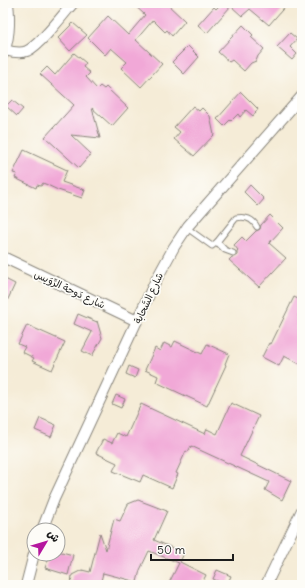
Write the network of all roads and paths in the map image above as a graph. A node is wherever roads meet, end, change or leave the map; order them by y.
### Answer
1 (8, 3) edge
2 (73, 3) edge
3 (4, 51) edge
4 (302, 96) edge
5 (257, 227) dead end
6 (187, 228) junction
7 (217, 242) junction
8 (233, 253) dead end
9 (3, 257) edge
10 (137, 321) junction
11 (302, 510) edge
12 (45, 522) edge
13 (32, 562) edge
14 (26, 585) edge
15 (266, 585) edge

1 - 3 street
2 - 3 street
4 - 6 street, شارع السَّحابة
5 - 7 lane
6 - 7 lane
6 - 10 street, شارع السَّحابة
7 - 8 lane
9 - 10 street, شارع دَوحة الرِّوَيس
10 - 12 street, شارع السَّحابة
11 - 15 street
13 - 14 street

